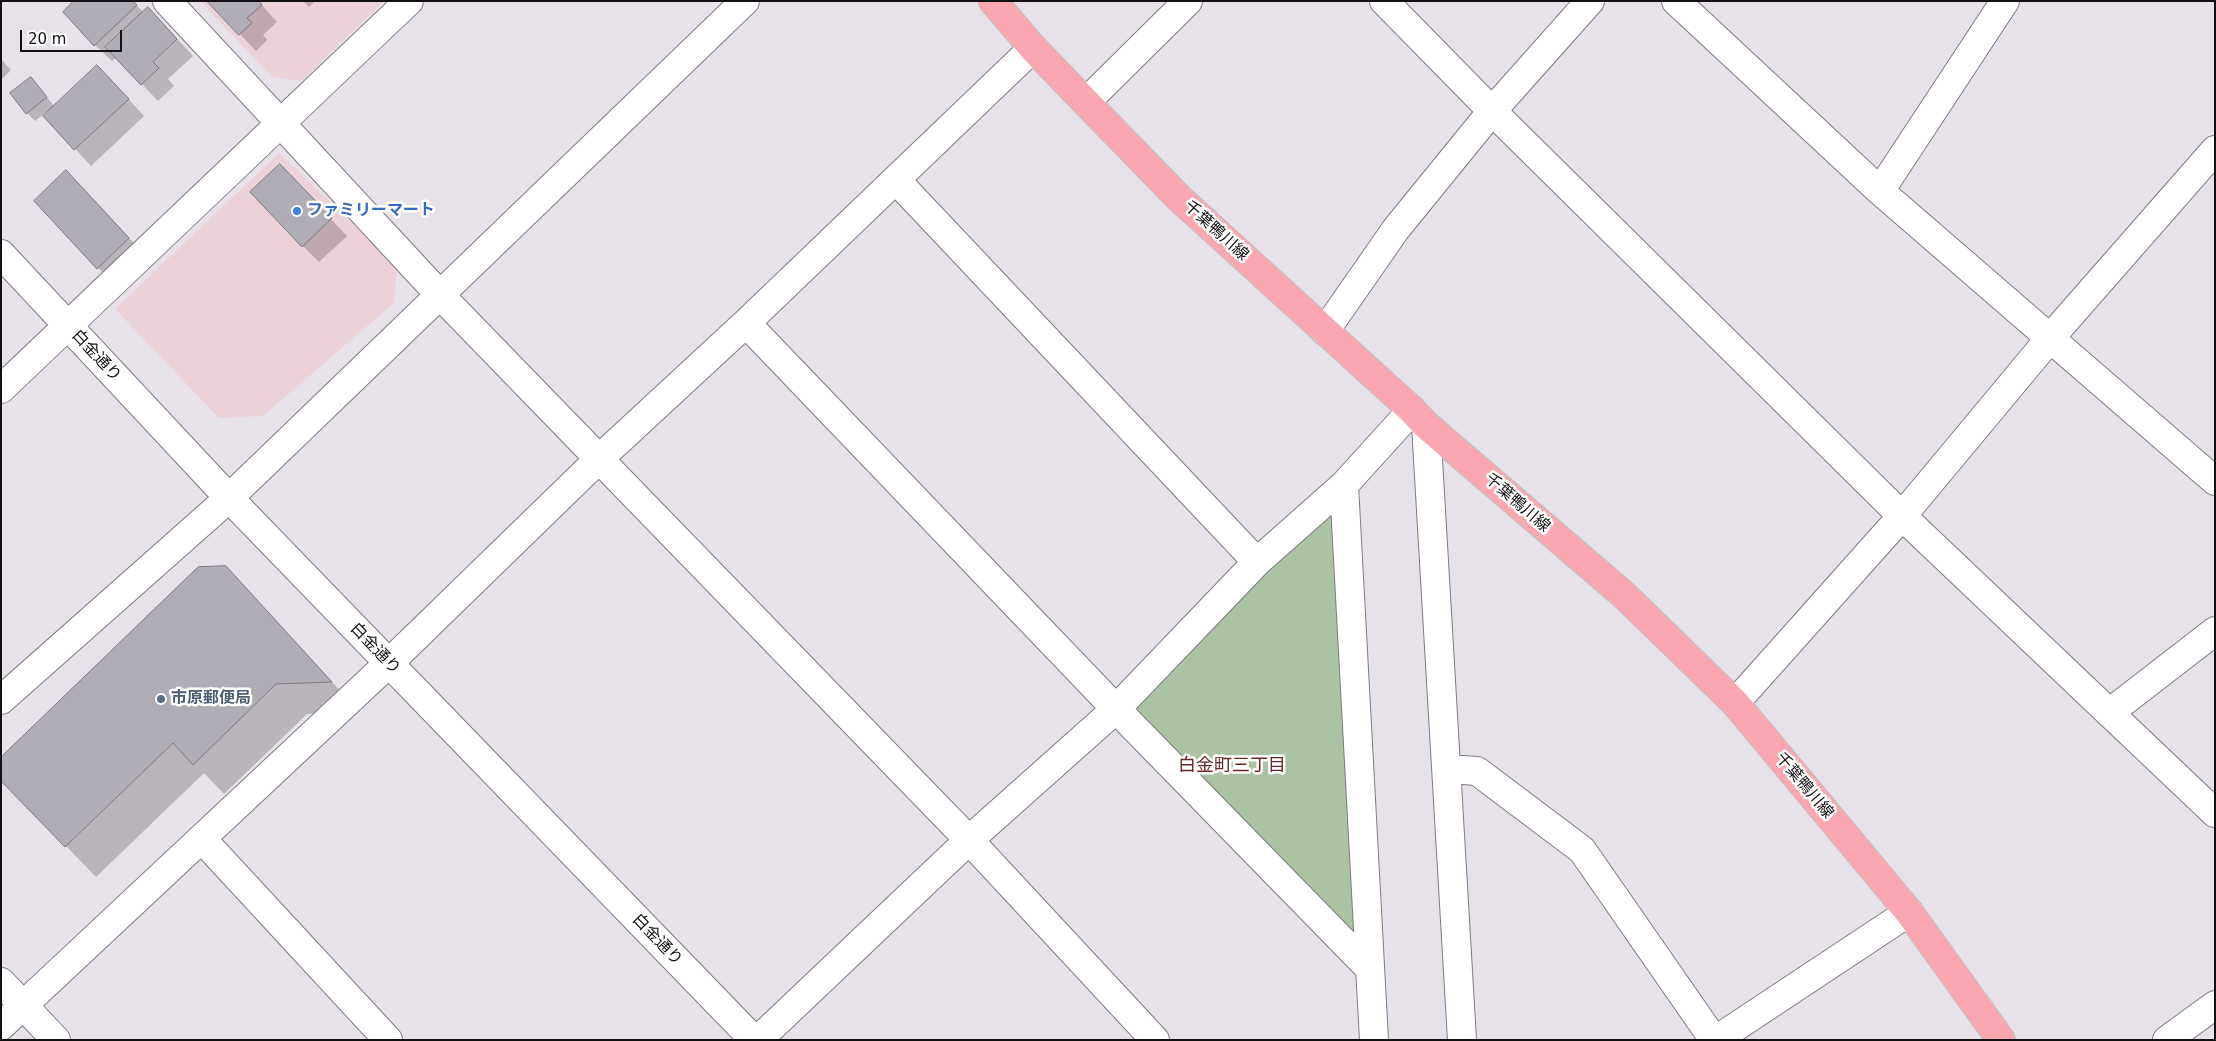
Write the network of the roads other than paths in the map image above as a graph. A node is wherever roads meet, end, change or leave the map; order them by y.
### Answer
1 (167, 1) edge
2 (409, 1) edge
3 (746, 1) edge
4 (992, 1) edge
5 (1188, 1) edge
6 (1384, 1) edge
7 (1590, 1) edge
8 (1676, 1) edge
9 (2005, 1) edge
10 (1033, 48) junction
11 (1086, 102) junction
12 (1492, 110) junction
13 (282, 123) junction
14 (2215, 150) edge
15 (896, 180) junction
16 (1880, 191) junction
17 (1, 254) edge
18 (441, 296) junction
19 (746, 323) junction
20 (68, 326) junction
21 (1326, 331) junction
22 (2051, 337) junction
23 (1, 389) edge
24 (1419, 417) junction
25 (600, 458) junction
26 (2215, 481) edge
27 (1344, 485) junction
28 (228, 498) junction
29 (1902, 516) junction
30 (1257, 562) junction
31 (2215, 631) edge
32 (389, 664) junction
33 (1, 700) edge
34 (1735, 703) junction
35 (1116, 709) junction
36 (2109, 713) junction
37 (1446, 769) junction
38 (2215, 813) edge
39 (202, 838) junction
40 (968, 840) junction
41 (1909, 912) junction
42 (1370, 968) junction
43 (1, 982) edge
44 (23, 1005) junction
45 (2215, 1005) edge
46 (1, 1026) edge
47 (56, 1040) edge
48 (388, 1040) edge
49 (756, 1040) edge
50 (1155, 1040) edge
51 (1374, 1040) edge
52 (1462, 1040) edge
53 (1715, 1040) edge
54 (2001, 1040) edge
55 (2167, 1040) edge

1 - 13 street
2 - 13 street
3 - 18 street
4 - 10 main road, 千葉鴨川線
5 - 11 street
6 - 12 street
7 - 12 street
8 - 16 street
9 - 16 street
10 - 11 main road, 千葉鴨川線
10 - 15 street
11 - 21 main road, 千葉鴨川線
12 - 21 street
12 - 29 street
13 - 18 street
13 - 20 street
14 - 22 street
15 - 19 street
15 - 30 street
16 - 22 street
17 - 20 street, 白金通り
18 - 25 street
18 - 28 street
19 - 25 street
19 - 35 street
20 - 23 street
20 - 28 street, 白金通り
21 - 24 main road, 千葉鴨川線
22 - 26 street
22 - 29 street
24 - 27 street
24 - 34 main road, 千葉鴨川線
24 - 37 street
25 - 32 street
25 - 40 street
27 - 30 street
27 - 42 street
28 - 32 street, 白金通り
28 - 33 street
29 - 34 street
29 - 36 street
30 - 35 street
31 - 36 street
32 - 39 street
32 - 49 street, 白金通り
34 - 41 main road, 千葉鴨川線
35 - 40 street
35 - 42 street
36 - 38 street
37 - 52 street
37 - 53 street
39 - 44 street
39 - 48 street
40 - 49 street
40 - 50 street
41 - 53 street
41 - 54 main road, 千葉鴨川線
42 - 51 street
43 - 44 street
44 - 46 street
44 - 47 street
45 - 55 street

